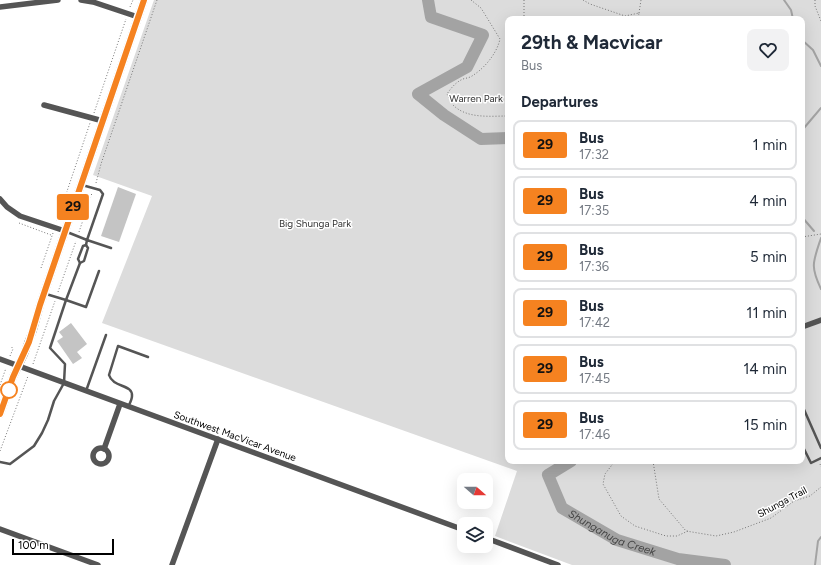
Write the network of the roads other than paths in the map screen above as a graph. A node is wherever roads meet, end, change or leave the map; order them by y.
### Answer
1 (58, 0) edge
2 (81, 0) edge
3 (144, 0) edge
4 (0, 7) edge
5 (138, 17) junction
6 (44, 105) dead end
7 (103, 121) junction
8 (81, 185) junction
9 (0, 199) edge
10 (65, 231) junction
11 (87, 240) junction
12 (86, 245) junction
13 (111, 248) dead end
14 (80, 264) junction
15 (99, 271) dead end
16 (44, 293) junction
17 (66, 300) junction
18 (821, 320) edge
19 (805, 326) edge
20 (106, 335) dead end
21 (148, 357) dead end
22 (0, 359) edge
23 (19, 366) junction
24 (64, 383) junction
25 (86, 391) junction
26 (120, 404) junction
27 (128, 407) junction
28 (805, 412) edge
29 (0, 414) edge
30 (218, 439) junction
31 (821, 448) edge
32 (104, 449) dead end
33 (805, 451) edge
34 (821, 458) edge
35 (0, 462) edge
36 (457, 527) edge
37 (0, 529) edge
38 (493, 541) edge
39 (98, 565) edge
40 (172, 565) edge
41 (558, 565) edge

1 - 4 street
2 - 5 street
3 - 5 main road
5 - 7 main road
6 - 7 street
7 - 8 main road
8 - 10 main road
8 - 11 lane
9 - 10 street
10 - 11 lane
10 - 16 main road
11 - 12 lane
11 - 13 lane
12 - 14 lane
12 - 14 lane
14 - 17 lane
15 - 17 lane
16 - 17 lane
16 - 23 main road
17 - 24 lane
18 - 19 street
20 - 25 lane
21 - 27 lane
22 - 23 street, Southwest MacVicar Avenue
23 - 24 street, Southwest MacVicar Avenue
23 - 29 main road
24 - 25 street, Southwest MacVicar Avenue
24 - 35 lane
25 - 26 street, Southwest MacVicar Avenue
26 - 27 street, Southwest MacVicar Avenue
26 - 32 street
27 - 30 street, Southwest MacVicar Avenue
28 - 31 lane
30 - 36 street, Southwest MacVicar Avenue
30 - 40 street
33 - 34 lane
37 - 39 street
38 - 41 street

